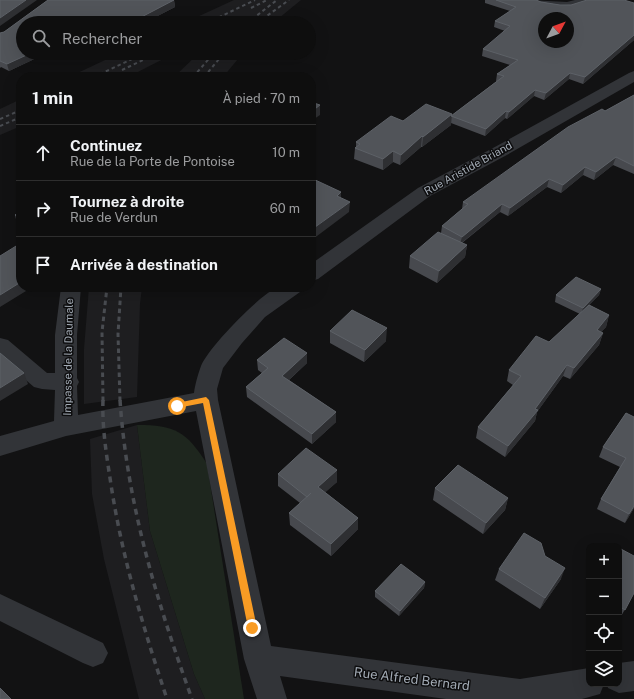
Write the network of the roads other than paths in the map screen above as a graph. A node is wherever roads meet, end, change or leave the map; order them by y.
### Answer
1 (535, 0) edge
2 (585, 0) edge
3 (634, 76) edge
4 (316, 270) edge
5 (70, 292) edge
6 (286, 292) edge
7 (0, 346) edge
8 (68, 382) junction
9 (206, 400) junction
10 (66, 427) junction
11 (0, 446) edge
12 (0, 607) edge
13 (93, 653) dead end
14 (259, 659) junction
15 (634, 676) edge
16 (622, 678) edge
17 (586, 683) edge
18 (272, 699) edge

1 - 2 street
3 - 4 street, Rue Aristide Briand
5 - 8 street, Impasse de la Daumale
6 - 9 street
7 - 8 street
8 - 10 street, Impasse de la Daumale
9 - 10 street
9 - 14 street
10 - 11 street
12 - 13 street
14 - 17 street, Rue Alfred Bernard
14 - 18 street
15 - 16 street

